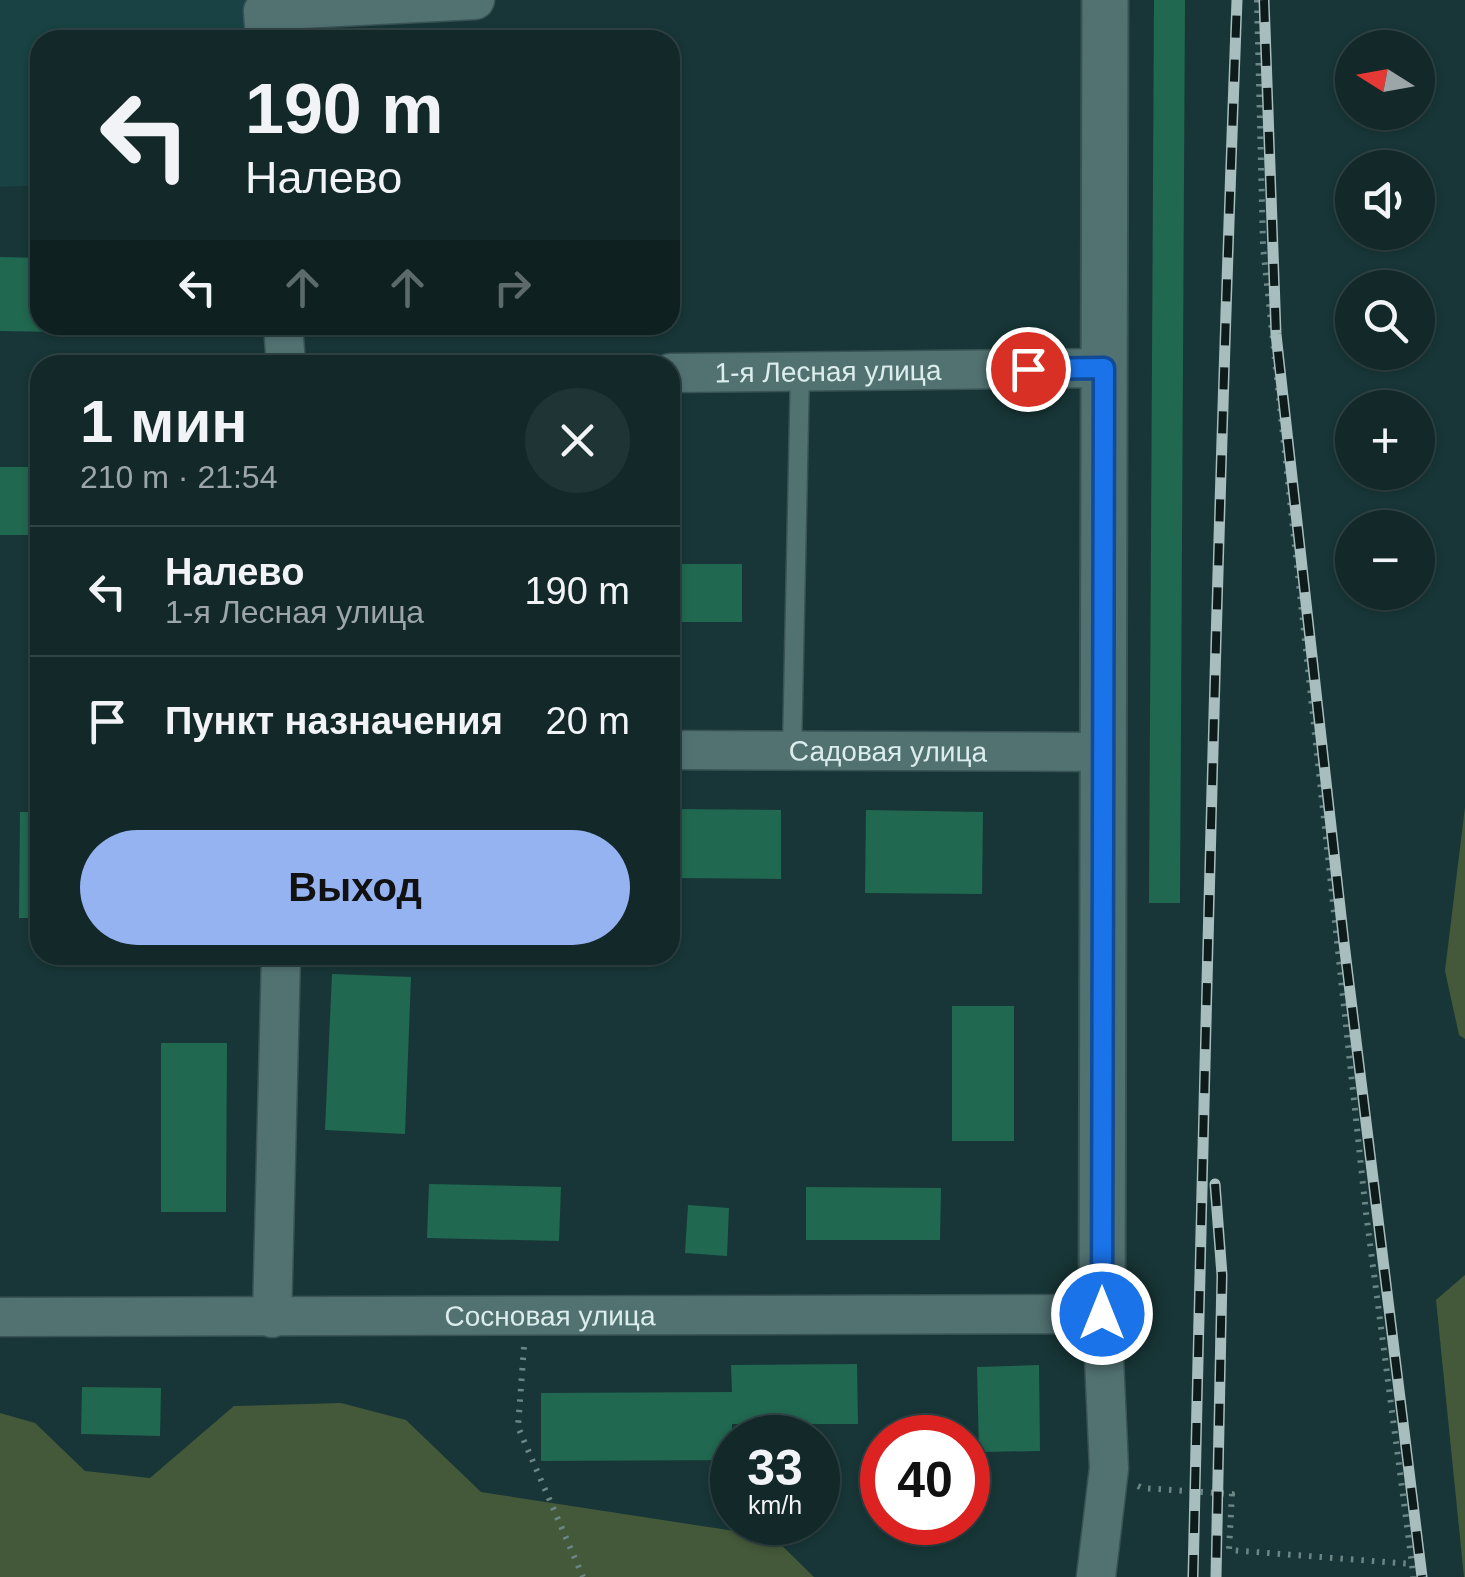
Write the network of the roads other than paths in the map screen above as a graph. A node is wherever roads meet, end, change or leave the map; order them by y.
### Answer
1 (475, 0) edge
2 (1105, 0) edge
3 (264, 25) edge
4 (1104, 368) junction
5 (800, 372) junction
6 (680, 373) edge
7 (680, 750) edge
8 (792, 750) junction
9 (1103, 752) junction
10 (281, 965) edge
11 (1102, 1314) junction
12 (0, 1317) edge
13 (272, 1318) junction
14 (1096, 1577) edge

1 - 3 street
2 - 4 street
4 - 5 street, 1-я Лесная улица
4 - 9 street
5 - 6 street, 1-я Лесная улица
5 - 8 lane
7 - 8 street, Садовая улица
8 - 9 street, Садовая улица
9 - 11 street
10 - 13 street
11 - 13 street, Сосновая улица
11 - 14 street
12 - 13 street, Сосновая улица

